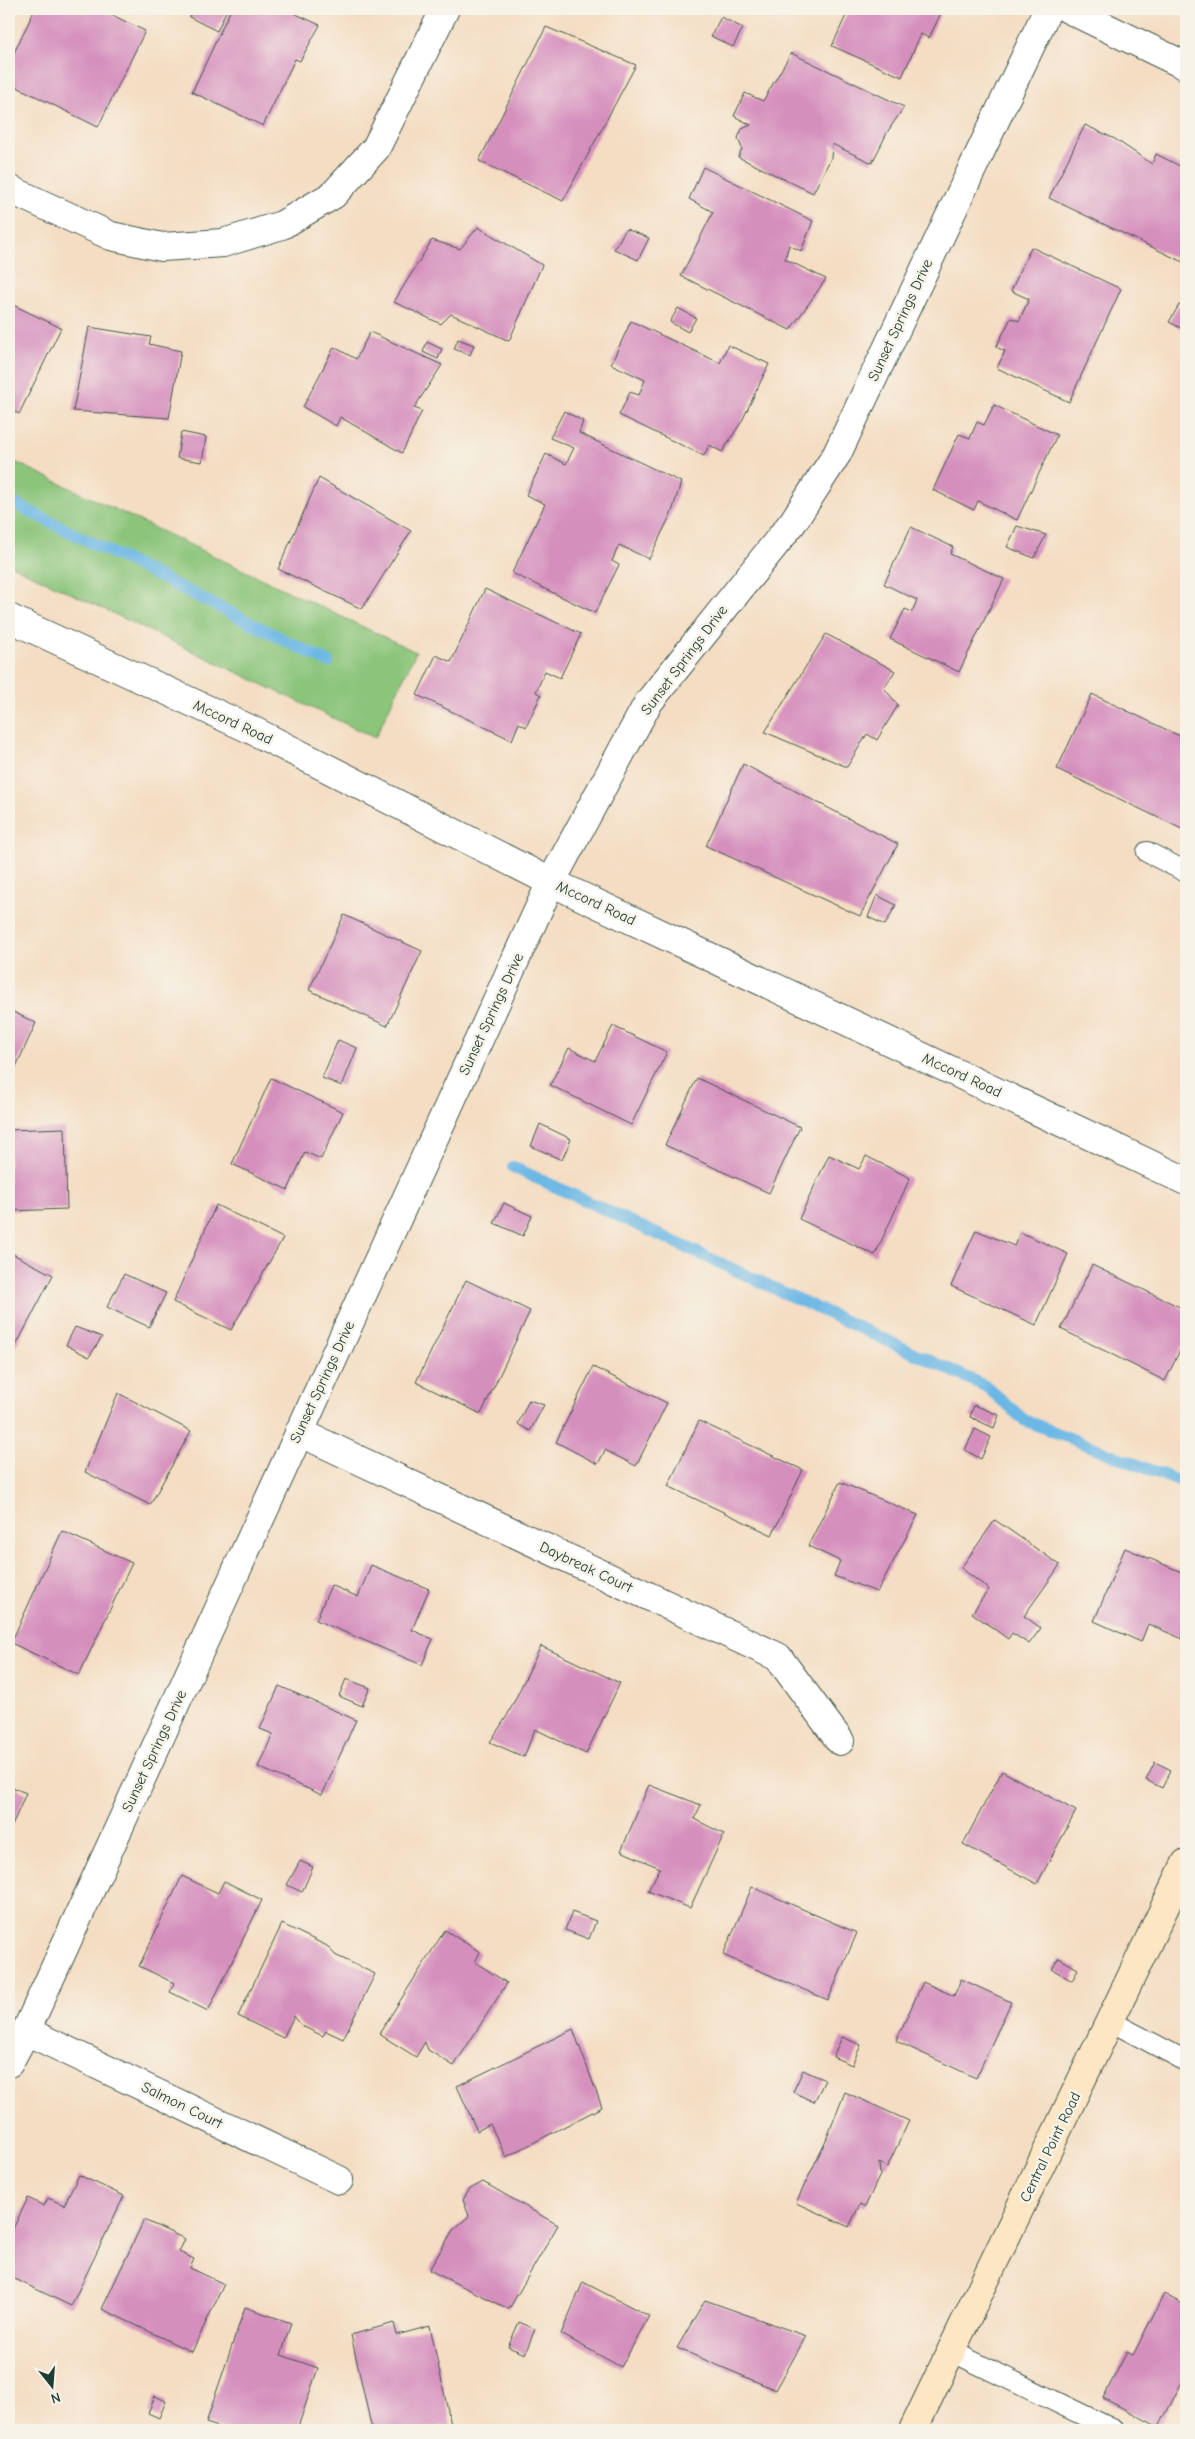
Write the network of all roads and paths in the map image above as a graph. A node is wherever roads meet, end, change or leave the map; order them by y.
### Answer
1 (445, 9) edge
2 (1048, 9) edge
3 (1068, 9) edge
4 (1186, 66) edge
5 (9, 189) edge
6 (9, 618) edge
7 (1147, 852) dead end
8 (1186, 872) edge
9 (551, 882) junction
10 (1186, 1181) edge
11 (299, 1432) junction
12 (840, 1741) dead end
13 (1186, 1863) edge
14 (1110, 2022) junction
15 (26, 2031) junction
16 (1186, 2061) edge
17 (9, 2063) edge
18 (339, 2180) dead end
19 (951, 2351) junction
20 (913, 2430) edge
21 (1114, 2430) edge

1 - 5 street
2 - 9 street, Sunset Springs Drive
3 - 4 street
6 - 9 street, Mccord Road
7 - 8 lane
9 - 10 street, Mccord Road
9 - 11 street, Sunset Springs Drive
11 - 12 street, Daybreak Court
11 - 15 street, Sunset Springs Drive
13 - 14 street, Central Point Road
14 - 16 lane
14 - 19 street, Central Point Road
15 - 17 street, Sunset Springs Drive
15 - 18 street, Salmon Court
19 - 20 street, Central Point Road
19 - 21 lane

